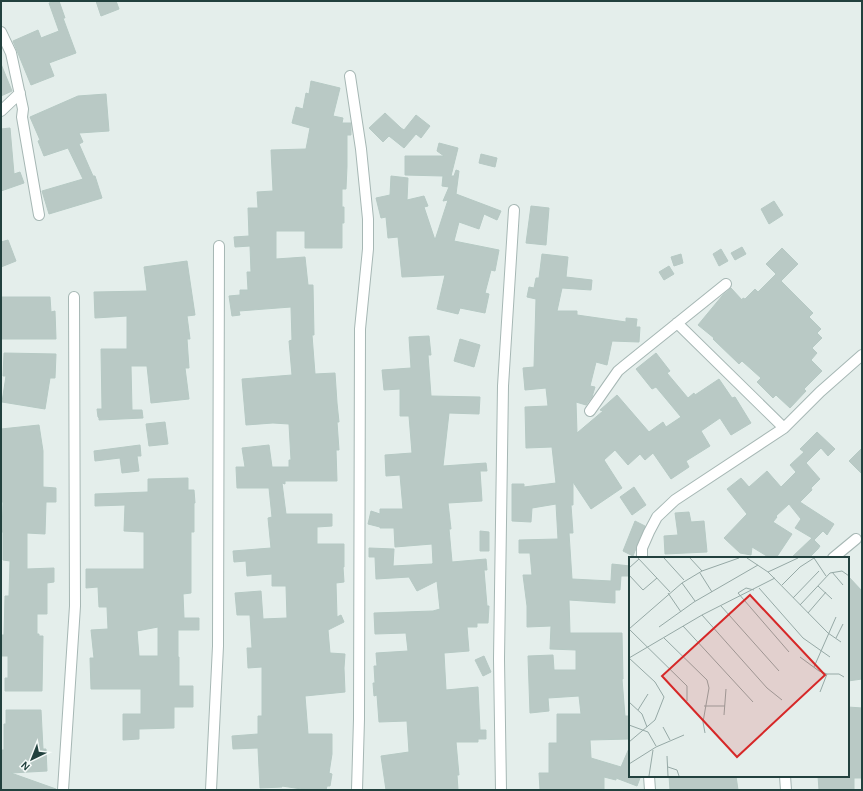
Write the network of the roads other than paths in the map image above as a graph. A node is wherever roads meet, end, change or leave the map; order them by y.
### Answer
1 (1, 32) edge
2 (350, 76) dead end
3 (20, 92) junction
4 (1, 111) edge
5 (514, 210) dead end
6 (38, 215) dead end
7 (219, 246) dead end
8 (726, 284) dead end
9 (74, 296) dead end
10 (677, 323) junction
11 (862, 355) edge
12 (590, 411) dead end
13 (784, 428) junction
14 (856, 539) dead end
15 (642, 557) edge
16 (834, 557) edge
17 (649, 777) edge
18 (785, 777) edge
19 (63, 790) edge
20 (211, 790) edge
21 (358, 790) edge
22 (501, 790) edge
23 (650, 790) edge
24 (786, 790) edge

1 - 3 street
2 - 21 street
3 - 4 street
3 - 6 street
5 - 22 street
7 - 20 street
8 - 10 street
9 - 19 street
10 - 12 street
10 - 13 street
11 - 13 street
13 - 15 street
14 - 16 street
17 - 23 street
18 - 24 street

